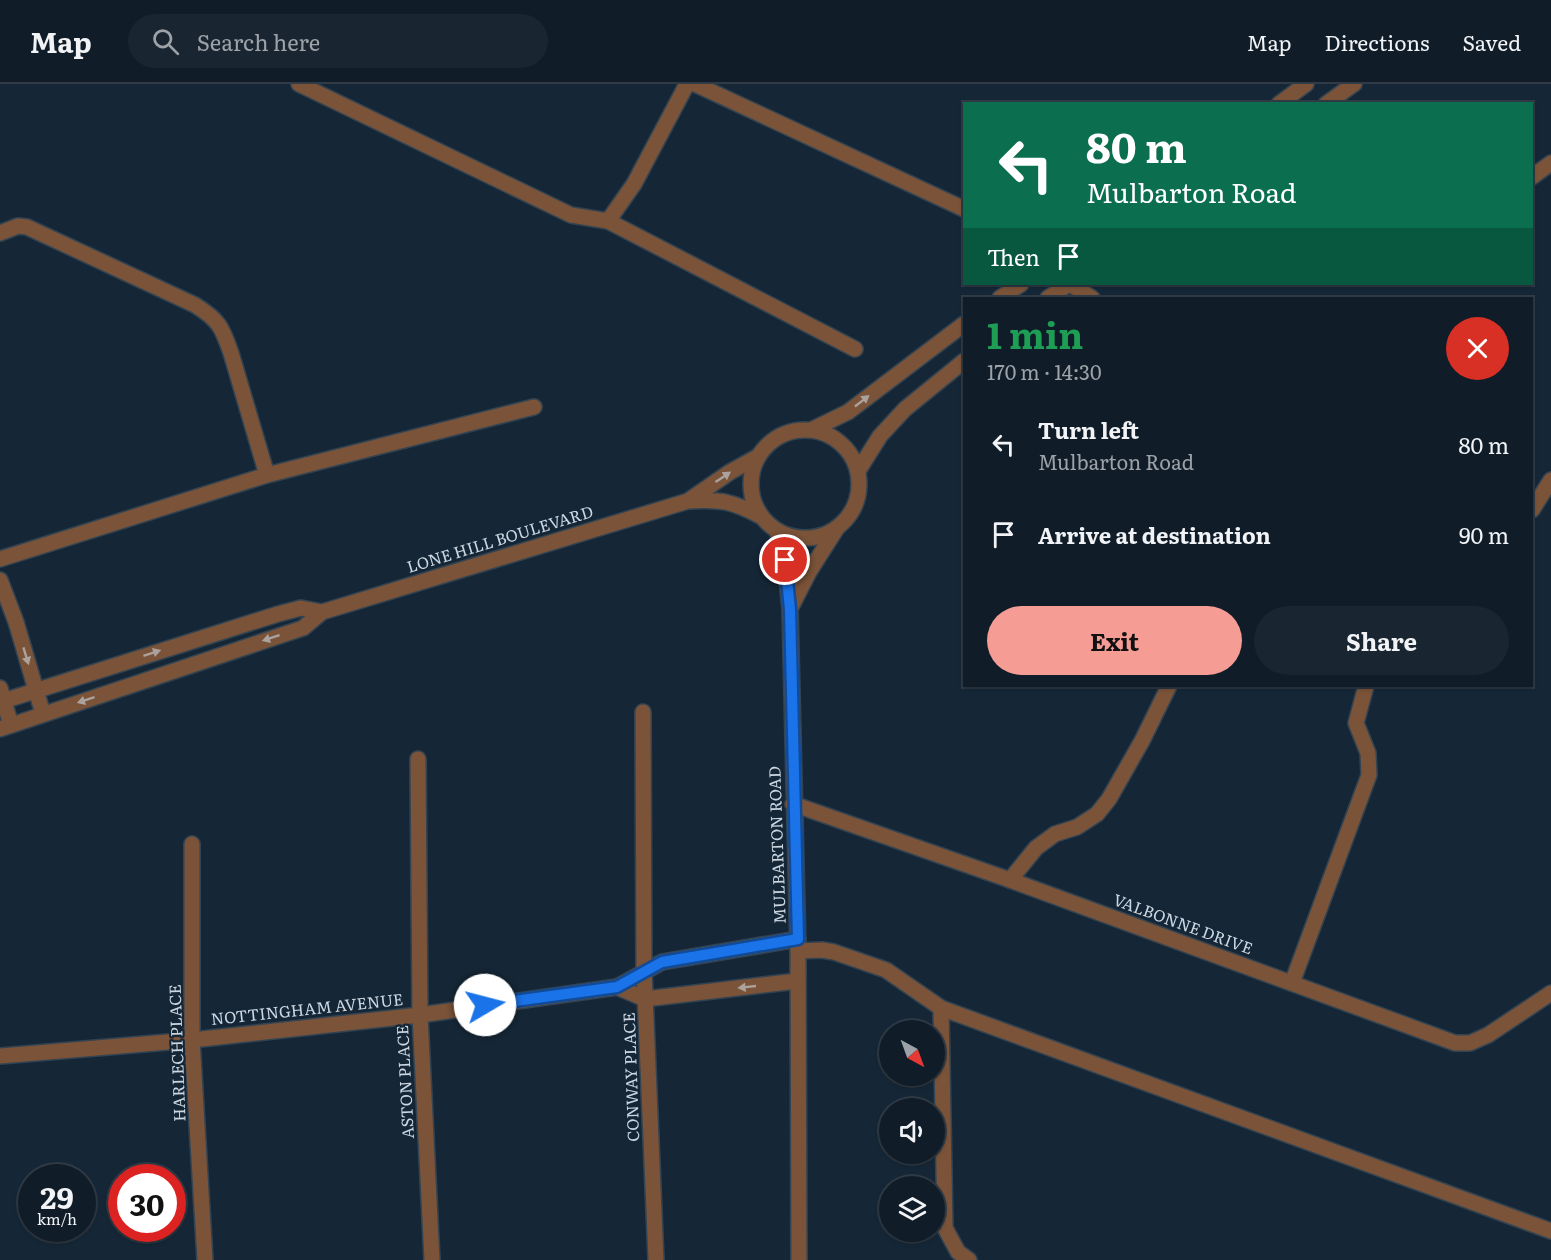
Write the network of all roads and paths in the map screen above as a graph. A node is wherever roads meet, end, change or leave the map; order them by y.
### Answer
1 (299, 84) edge
2 (687, 84) edge
3 (695, 84) edge
4 (1306, 84) edge
5 (1354, 84) edge
6 (1282, 102) edge
7 (1329, 102) edge
8 (1551, 163) edge
9 (1533, 176) edge
10 (963, 209) edge
11 (608, 221) junction
12 (0, 233) edge
13 (1020, 285) edge
14 (1068, 285) edge
15 (1072, 285) edge
16 (1002, 297) edge
17 (1050, 297) edge
18 (1090, 297) edge
19 (963, 325) edge
20 (855, 349) dead end
21 (963, 362) edge
22 (534, 407) dead end
23 (811, 430) junction
24 (759, 456) junction
25 (858, 471) junction
26 (267, 475) junction
27 (1551, 480) edge
28 (688, 501) junction
29 (1533, 508) edge
30 (762, 516) junction
31 (837, 528) junction
32 (777, 531) junction
33 (0, 560) edge
34 (0, 580) edge
35 (790, 609) junction
36 (322, 612) junction
37 (1169, 687) edge
38 (1366, 687) edge
39 (36, 690) junction
40 (1, 697) edge
41 (643, 712) dead end
42 (43, 714) junction
43 (5, 727) edge
44 (418, 759) dead end
45 (793, 804) junction
46 (192, 844) dead end
47 (1010, 880) junction
48 (798, 945) junction
49 (644, 970) junction
50 (797, 981) junction
51 (1292, 983) junction
52 (617, 987) junction
53 (1551, 993) edge
54 (645, 999) junction
55 (940, 1008) junction
56 (420, 1015) junction
57 (192, 1040) junction
58 (0, 1056) edge
59 (1551, 1231) edge
60 (205, 1260) edge
61 (432, 1260) edge
62 (656, 1260) edge
63 (799, 1260) edge
64 (969, 1260) edge

1 - 11 street
2 - 11 street
3 - 10 street
4 - 6 street
5 - 7 street
8 - 9 street
11 - 20 street
12 - 26 street
13 - 16 street
14 - 17 street
15 - 18 street
23 -> 19 street
21 - 25 street, MULBARTON ROAD
22 - 26 street
23 - 24 street
23 - 25 street
28 -> 24 street, LONE HILL BOULEVARD
24 - 30 street, MULBARTON ROAD
25 - 31 street, MULBARTON ROAD
26 - 33 street
27 - 29 street
28 - 30 street, LONE HILL BOULEVARD
28 - 36 street, LONE HILL BOULEVARD
30 - 32 street, MULBARTON ROAD
31 - 32 street
31 - 35 street, MULBARTON ROAD
32 - 35 street, MULBARTON ROAD
34 -> 39 street
35 - 45 street, MULBARTON ROAD
39 -> 36 street, LONE HILL BOULEVARD
36 -> 42 street, LONE HILL BOULEVARD
37 - 47 street
38 - 51 street
39 - 40 street, LONE HILL BOULEVARD
39 - 42 street
40 - 43 street
41 - 49 street, CONWAY PLACE
42 - 43 street, LONE HILL BOULEVARD
44 - 56 street, ASTON PLACE
45 - 47 street, VALBONNE DRIVE
45 - 48 street, MULBARTON ROAD
46 - 57 street, HARLECH PLACE
47 - 51 street, VALBONNE DRIVE
48 - 49 street, NOTTINGHAM AVENUE
48 - 50 street, MULBARTON ROAD
48 - 55 street, NOTTINGHAM AVENUE
49 - 52 street, NOTTINGHAM AVENUE
49 - 54 street, CONWAY PLACE
50 -> 54 street
50 - 63 street, MULBARTON ROAD
51 - 53 street, VALBONNE DRIVE
52 - 54 street
52 - 56 street, NOTTINGHAM AVENUE
54 - 62 street, CONWAY PLACE
55 - 59 street, NOTTINGHAM AVENUE
55 - 64 street
56 - 57 street, NOTTINGHAM AVENUE
56 - 61 street, ASTON PLACE
57 - 58 street, NOTTINGHAM AVENUE
57 - 60 street, HARLECH PLACE

